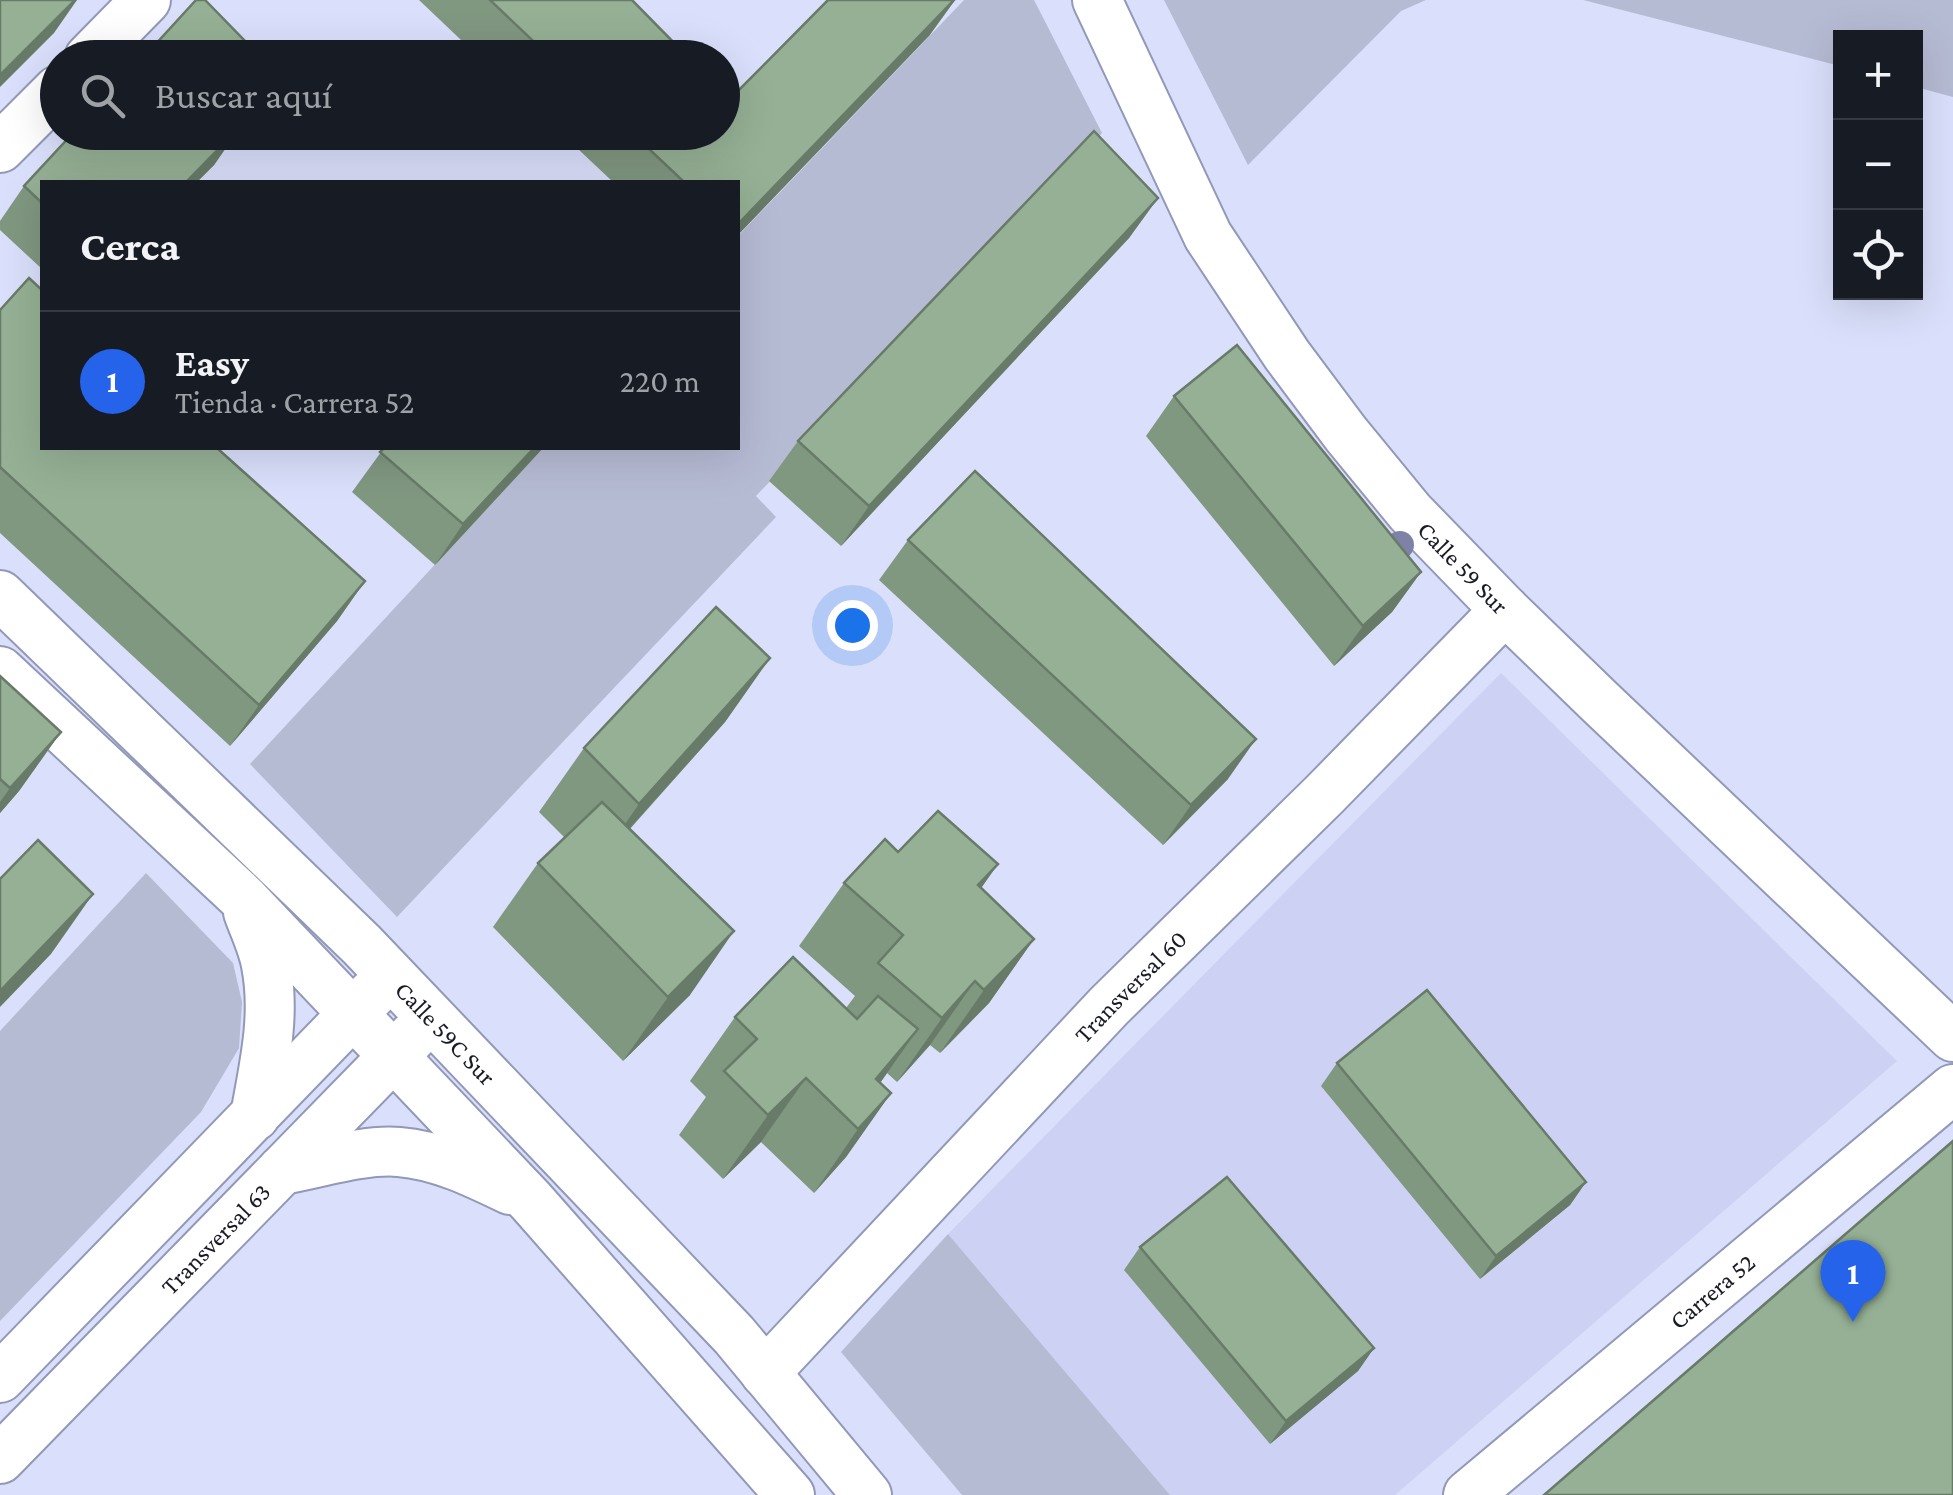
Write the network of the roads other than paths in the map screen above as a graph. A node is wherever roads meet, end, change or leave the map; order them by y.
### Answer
1 (146, 0) edge
2 (1097, 0) edge
3 (107, 40) edge
4 (40, 108) edge
5 (0, 148) edge
6 (0, 595) edge
7 (1506, 610) junction
8 (0, 671) edge
9 (244, 899) junction
10 (390, 975) junction
11 (353, 1014) junction
12 (431, 1018) junction
13 (1953, 1037) edge
14 (393, 1056) junction
15 (1953, 1089) edge
16 (255, 1116) junction
17 (282, 1170) junction
18 (531, 1201) junction
19 (765, 1373) junction
20 (0, 1378) edge
21 (0, 1459) edge
22 (790, 1495) edge
23 (867, 1495) edge
24 (1468, 1495) edge

1 - 3 street
2 - 7 street, Calle 59 Sur
4 - 5 street
6 - 10 street, Calle 59C Sur
7 - 13 street, Calle 59 Sur
7 - 19 street, Transversal 60
8 - 9 street
9 - 11 street
9 - 16 street
10 - 11 street
10 - 12 street, Calle 59C Sur
11 - 14 street
11 - 16 street
12 - 14 street, Transversal 63
12 - 19 street, Calle 59C Sur
14 - 17 street, Transversal 63
14 - 18 street
15 - 24 street, Carrera 52
16 - 20 street
17 - 18 street
17 - 21 street, Transversal 63
18 - 22 street
19 - 23 street, Calle 59C Sur

